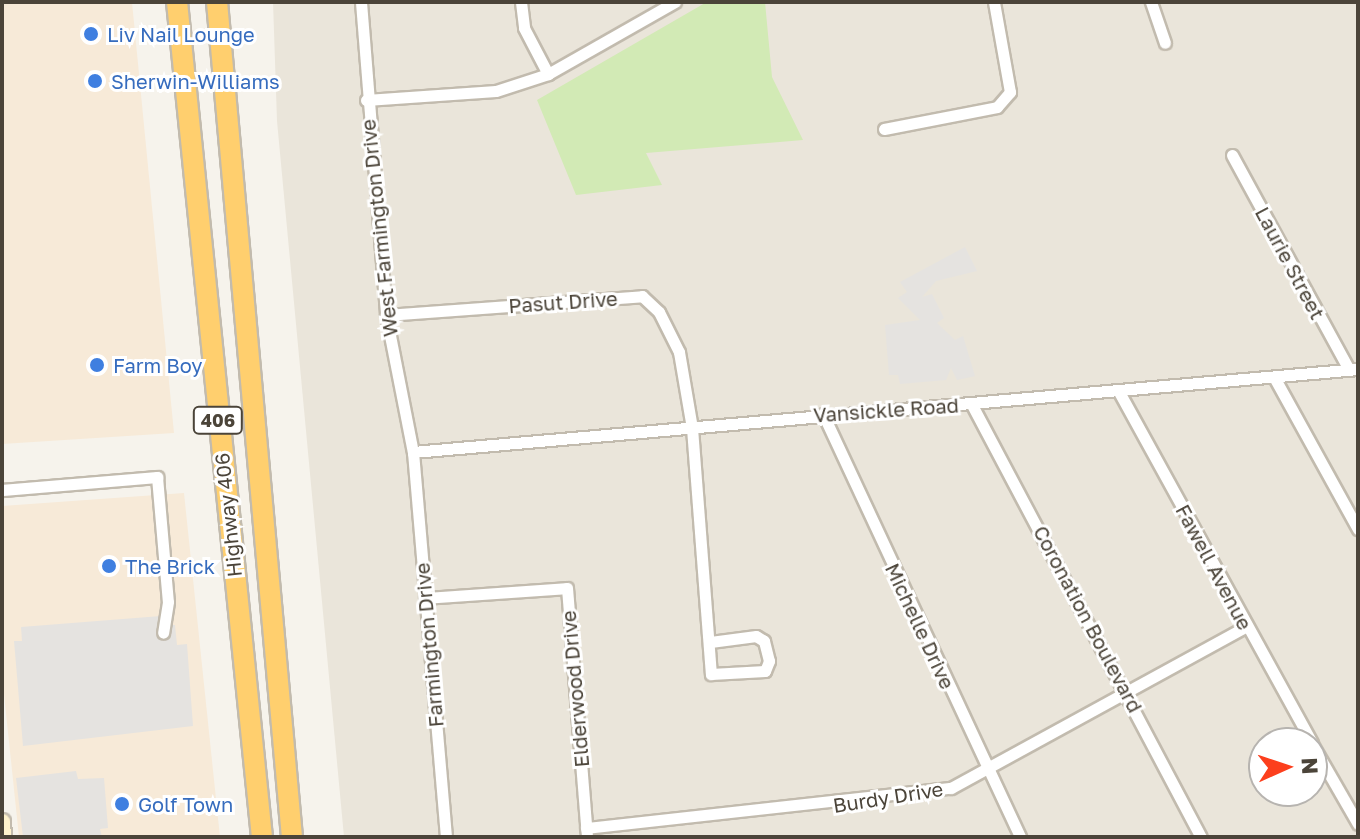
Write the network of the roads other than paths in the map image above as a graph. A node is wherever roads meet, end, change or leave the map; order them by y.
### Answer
1 (177, 2) edge
2 (217, 2) edge
3 (361, 2) edge
4 (521, 2) edge
5 (675, 2) edge
6 (994, 2) edge
7 (1151, 2) edge
8 (1165, 43) dead end
9 (548, 74) junction
10 (366, 100) junction
11 (884, 129) dead end
12 (1232, 155) dead end
13 (386, 315) junction
14 (1353, 370) edge
15 (1274, 377) junction
16 (1118, 390) junction
17 (971, 403) junction
18 (823, 414) junction
19 (692, 428) junction
20 (413, 452) junction
21 (2, 490) edge
22 (1358, 529) edge
23 (425, 598) junction
24 (1245, 627) junction
25 (163, 633) dead end
26 (710, 642) junction
27 (1130, 693) junction
28 (1303, 727) edge
29 (984, 766) junction
30 (1328, 771) edge
31 (2, 822) edge
32 (1358, 824) edge
33 (587, 833) edge
34 (3, 837) edge
35 (262, 837) edge
36 (292, 837) edge
37 (446, 837) edge
38 (1020, 837) edge
39 (1201, 837) edge

1 - 35 highway, Highway 406 / 406
2 - 36 highway, Highway 406 / 406
3 - 10 street, West Farmington Drive
4 - 9 street
5 - 9 street
6 - 11 street
7 - 8 street
9 - 10 street
10 - 13 street, West Farmington Drive
12 - 14 street, Laurie Street
13 - 19 street, Pasut Drive
13 - 20 street, West Farmington Drive
14 - 15 street, Vansickle Road
15 - 16 street, Vansickle Road
15 - 22 street
16 - 17 street, Vansickle Road
16 - 24 street, Fawell Avenue
17 - 18 street, Vansickle Road
17 - 27 street, Coronation Boulevard
18 - 19 street, Vansickle Road
18 - 29 street, Michelle Drive
19 - 20 street, Vansickle Road
19 - 26 street
20 - 23 street, Farmington Drive
21 - 25 street
23 - 33 street, Elderwood Drive
23 - 37 street, Farmington Drive
24 - 27 street, Burdy Drive
24 - 28 street, Fawell Avenue
26 - 26 street
27 - 29 street, Burdy Drive
27 - 39 street, Coronation Boulevard
29 - 33 street, Burdy Drive
29 - 38 street, Michelle Drive
30 - 32 street, Fawell Avenue
31 - 34 main road

